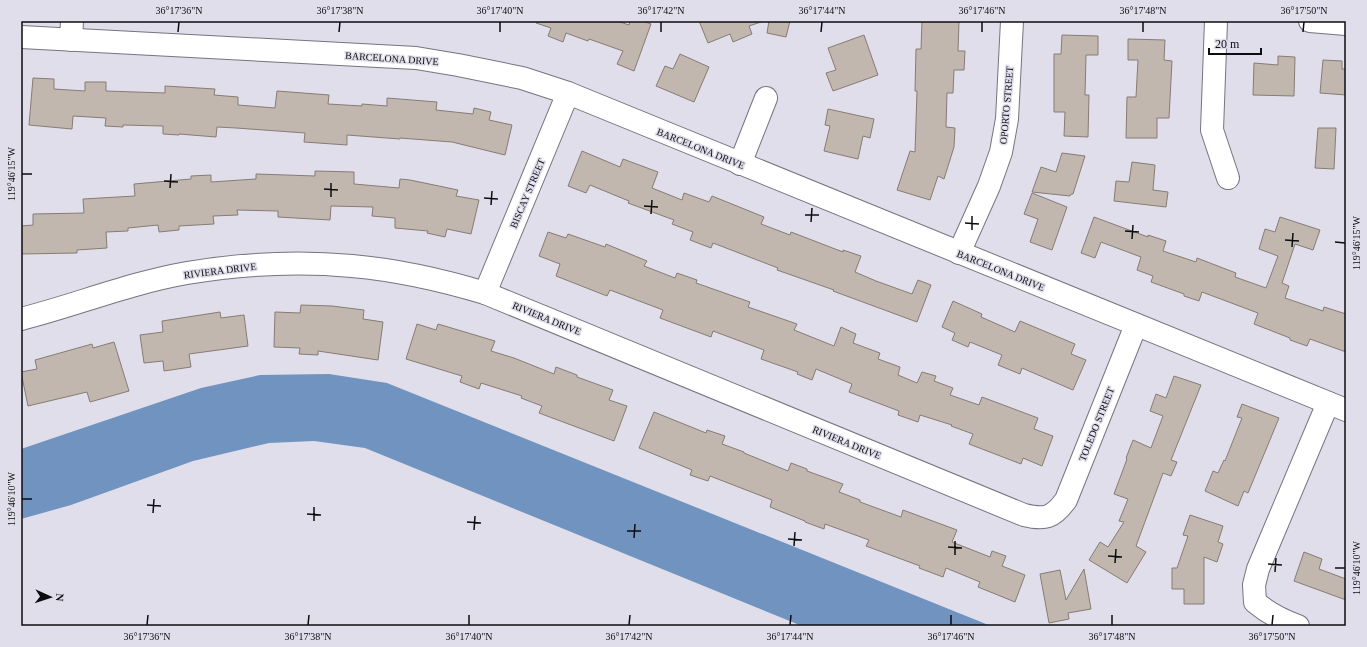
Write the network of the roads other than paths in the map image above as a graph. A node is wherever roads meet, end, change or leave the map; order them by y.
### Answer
1 (1012, 21) edge
2 (1216, 21) edge
3 (1310, 21) edge
4 (1346, 24) edge
5 (71, 30) edge
6 (21, 37) edge
7 (568, 93) junction
8 (766, 98) dead end
9 (740, 164) junction
10 (1228, 178) dead end
11 (959, 253) junction
12 (485, 293) junction
13 (21, 319) edge
14 (1136, 325) junction
15 (1337, 407) edge
16 (1049, 517) joint
17 (1298, 626) edge

1 - 11 street, OPORTO STREET
2 - 10 street
3 - 4 street
5 - 6 street, BARCELONA DRIVE
5 - 7 street, BARCELONA DRIVE
7 - 9 street, BARCELONA DRIVE
7 - 12 street, BISCAY STREET
8 - 9 street
9 - 11 street, BARCELONA DRIVE
11 - 14 street, BARCELONA DRIVE
12 - 13 street, RIVIERA DRIVE
12 - 16 street, RIVIERA DRIVE
14 - 15 street, BARCELONA DRIVE
14 - 16 street, TOLEDO STREET
15 - 17 street

